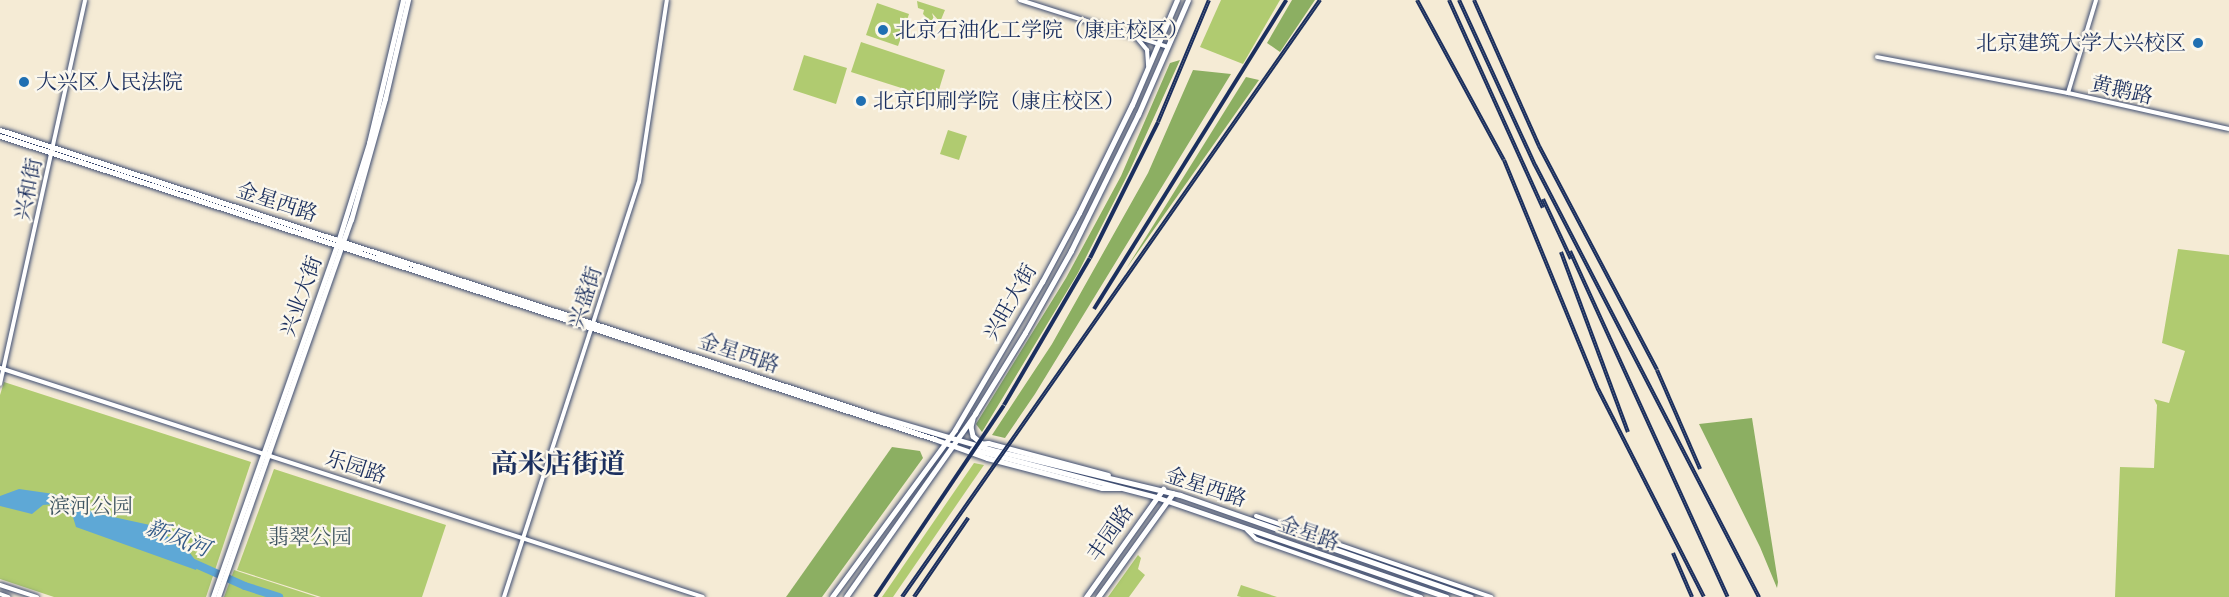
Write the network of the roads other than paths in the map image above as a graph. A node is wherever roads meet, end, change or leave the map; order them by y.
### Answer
1 (85, 0) edge
2 (403, 0) edge
3 (408, 0) edge
4 (667, 0) edge
5 (1020, 0) edge
6 (1177, 0) edge
7 (1188, 0) edge
8 (2096, 0) edge
9 (1169, 19) junction
10 (1137, 37) junction
11 (1159, 44) junction
12 (1168, 47) junction
13 (1877, 57) dead end
14 (1148, 66) junction
15 (2068, 93) junction
16 (2229, 129) edge
17 (0, 130) edge
18 (0, 136) edge
19 (52, 150) junction
20 (340, 243) junction
21 (592, 325) junction
22 (2, 368) edge
23 (0, 384) edge
24 (975, 414) junction
25 (947, 440) junction
26 (954, 442) junction
27 (972, 444) junction
28 (983, 444) junction
29 (997, 451) junction
30 (262, 453) junction
31 (269, 455) junction
32 (1133, 483) junction
33 (1163, 489) junction
34 (1173, 493) junction
35 (1156, 497) junction
36 (1167, 501) junction
37 (1256, 516) dead end
38 (1140, 519) junction
39 (1147, 528) junction
40 (1247, 529) junction
41 (524, 537) junction
42 (224, 571) junction
43 (0, 585) edge
44 (219, 587) junction
45 (0, 594) edge
46 (9, 597) edge
47 (37, 597) edge
48 (213, 597) edge
49 (218, 597) edge
50 (504, 597) edge
51 (703, 597) edge
52 (832, 597) edge
53 (846, 597) edge
54 (1086, 597) edge
55 (1098, 597) edge
56 (1421, 597) edge
57 (1446, 597) edge
58 (1471, 597) edge
59 (1491, 597) edge

1 - 19 street, 兴和街
2 - 20 main road, 兴业大街
3 - 20 main road, 兴业大街
4 - 21 street, 兴盛街
5 - 10 street
6 - 9 main road, 兴旺大街
7 - 12 main road, 兴旺大街
8 - 15 street, 黄鹅路
9 - 10 street
9 - 11 main road, 兴旺大街
10 - 11 street
10 - 14 street
11 - 12 street
11 - 14 main road, 兴旺大街
12 - 24 main road, 兴旺大街
13 - 15 street
14 - 25 main road, 兴旺大街
15 - 16 street, 黄鹅路
17 - 19 main road, 金星西路
18 - 19 main road, 金星西路
19 - 20 main road, 金星西路
19 - 22 street, 兴和街
20 - 21 main road, 金星西路
20 - 30 main road, 兴业大街
20 - 31 main road, 兴业大街
21 - 25 main road, 金星西路
21 - 41 street, 兴盛街
22 - 23 street, 兴和街
22 - 30 street, 乐园路
24 - 26 main road, 兴旺大街
24 - 28 main road
25 - 26 main road, 金星西路
25 - 52 main road, 兴旺大街
26 - 27 main road, 金星西路
26 - 35 main road, 金星路
26 - 53 main road, 兴旺大街
27 - 28 main road
27 - 29 main road, 金星西路
28 - 29 main road
28 - 32 main road
29 - 32 main road, 金星西路
30 - 31 street, 乐园路
30 - 42 main road, 兴业大街
31 - 41 street, 乐园路
31 - 42 main road, 兴业大街
32 - 33 main road, 金星西路
33 - 34 main road, 金星西路
33 - 35 main road, 丰园路
34 - 36 main road, 丰园路
34 - 58 main road, 金星西路
35 - 36 main road, 金星路
35 - 38 main road, 丰园路
36 - 39 main road, 丰园路
36 - 40 main road, 金星路
37 - 59 street
38 - 39 main road
38 - 54 main road, 丰园路
39 - 55 main road, 丰园路
40 - 56 street
40 - 57 main road, 金星路
41 - 50 street, 兴盛街
41 - 51 street, 乐园路
42 - 44 main road, 兴业大街
43 - 47 street
44 - 48 main road, 兴业大街
44 - 49 main road, 兴业大街
45 - 46 street

